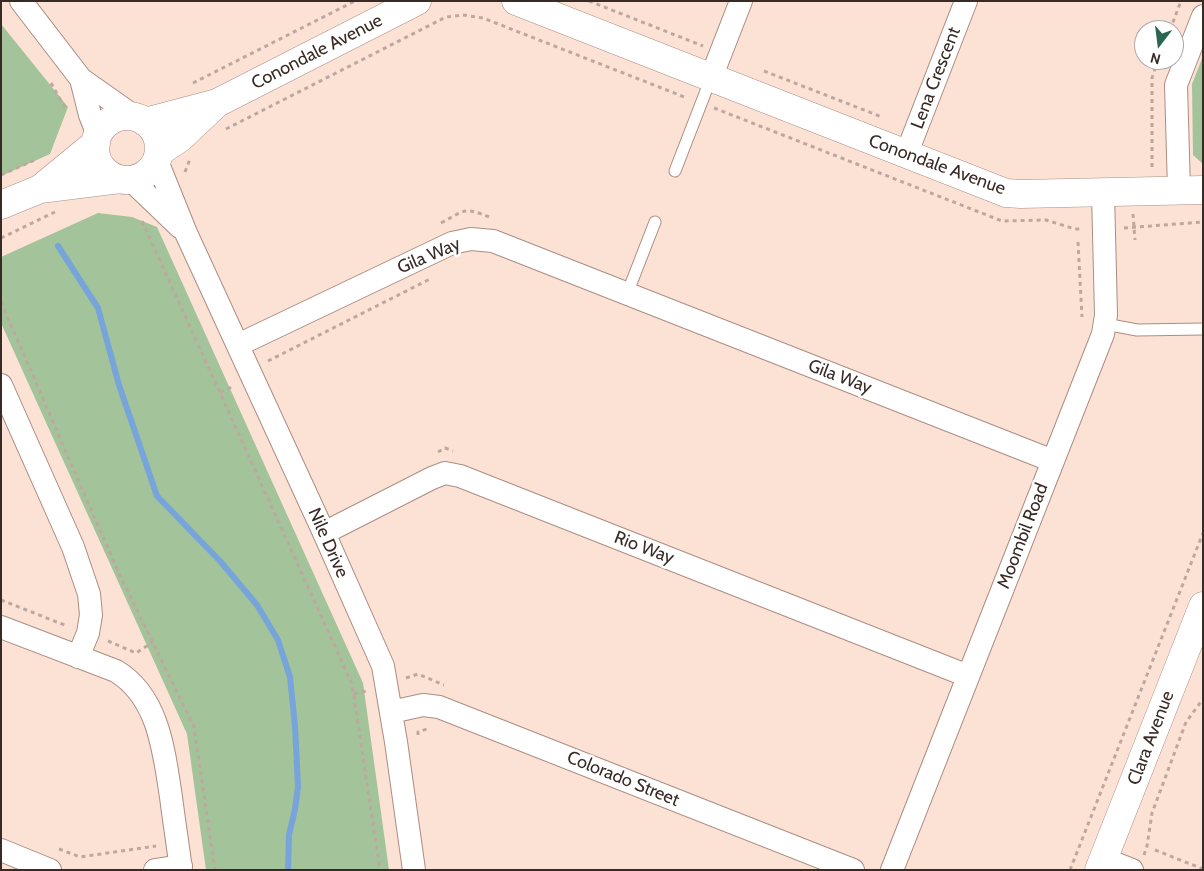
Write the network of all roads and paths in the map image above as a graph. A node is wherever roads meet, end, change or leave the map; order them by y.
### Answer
1 (21, 1) edge
2 (417, 1) edge
3 (516, 1) edge
4 (589, 1) edge
5 (742, 1) edge
6 (966, 1) edge
7 (1181, 1) edge
8 (1203, 16) edge
9 (1174, 20) edge
10 (716, 66) junction
11 (759, 68) dead end
12 (1155, 70) edge
13 (81, 79) junction
14 (51, 84) dead end
15 (217, 103) junction
16 (702, 103) junction
17 (68, 114) dead end
18 (140, 119) junction
19 (218, 133) dead end
20 (97, 139) junction
21 (910, 144) junction
22 (192, 156) dead end
23 (158, 157) junction
24 (1145, 168) dead end
25 (1152, 168) junction
26 (675, 171) dead end
27 (125, 179) junction
28 (1187, 182) edge
29 (167, 186) junction
30 (40, 188) junction
31 (1103, 192) junction
32 (1, 205) edge
33 (63, 208) dead end
34 (142, 220) dead end
35 (655, 222) dead end
36 (1203, 222) edge
37 (1105, 229) junction
38 (186, 233) junction
39 (1, 238) edge
40 (1078, 242) dead end
41 (439, 275) dead end
42 (627, 294) junction
43 (1, 302) edge
44 (1094, 325) junction
45 (1203, 328) edge
46 (238, 345) junction
47 (268, 361) dead end
48 (1, 385) edge
49 (1053, 461) junction
50 (324, 533) junction
51 (1203, 533) edge
52 (1, 600) edge
53 (1203, 606) edge
54 (69, 619) dead end
55 (1, 627) edge
56 (77, 630) junction
57 (1196, 641) edge
58 (153, 642) junction
59 (78, 656) junction
60 (968, 676) junction
61 (1203, 699) edge
62 (390, 712) junction
63 (434, 727) dead end
64 (419, 742) dead end
65 (54, 847) dead end
66 (1, 850) edge
67 (1155, 850) dead end
68 (1101, 864) edge
69 (1137, 866) edge
70 (169, 869) edge
71 (1203, 869) edge
72 (50, 870) edge
73 (215, 870) edge
74 (380, 870) edge
75 (414, 870) edge
76 (853, 870) edge
77 (892, 870) edge
78 (1070, 870) edge

1 - 13 street
2 - 15 street, Conondale Avenue
3 - 10 street, Conondale Avenue
4 - 10 path
5 - 10 street
6 - 21 street, Lena Crescent
7 - 9 path
8 - 28 street
10 - 16 lane
10 - 21 street, Conondale Avenue
11 - 21 path
12 - 25 path
13 - 18 street
13 - 20 street
14 - 17 path
15 - 18 street, Conondale Avenue
15 - 23 street, Conondale Avenue
16 - 19 path
16 - 26 lane
16 - 37 path
18 - 20 street
18 - 23 street
20 - 27 street
20 - 30 street
21 - 31 street, Conondale Avenue
22 - 29 path
23 - 27 street
23 - 29 street, Nile Drive
24 - 25 path
25 - 28 path
27 - 30 street
27 - 38 street, Nile Drive
28 - 31 street, Conondale Avenue
29 - 38 street, Nile Drive
30 - 32 street
31 - 37 street, Moombil Road
33 - 39 path
34 - 74 path
35 - 42 lane
36 - 37 path
37 - 44 street, Moombil Road
38 - 46 street, Nile Drive
40 - 44 path
41 - 47 path
42 - 46 street, Gila Way
42 - 49 street, Gila Way
43 - 58 path
44 - 45 lane
44 - 49 street, Moombil Road
46 - 50 street, Nile Drive
48 - 56 street
49 - 60 street, Moombil Road
50 - 60 street, Rio Way
50 - 62 street, Nile Drive
51 - 78 path
52 - 56 path
53 - 57 street, Clara Avenue
54 - 56 path
55 - 59 street
56 - 58 path
56 - 59 street
57 - 68 street, Clara Avenue
58 - 73 path
59 - 70 street
60 - 77 street, Moombil Road
61 - 69 path
62 - 75 street, Nile Drive
62 - 76 street, Colorado Street
63 - 64 path
65 - 70 path
66 - 72 street
67 - 71 path
68 - 69 street

